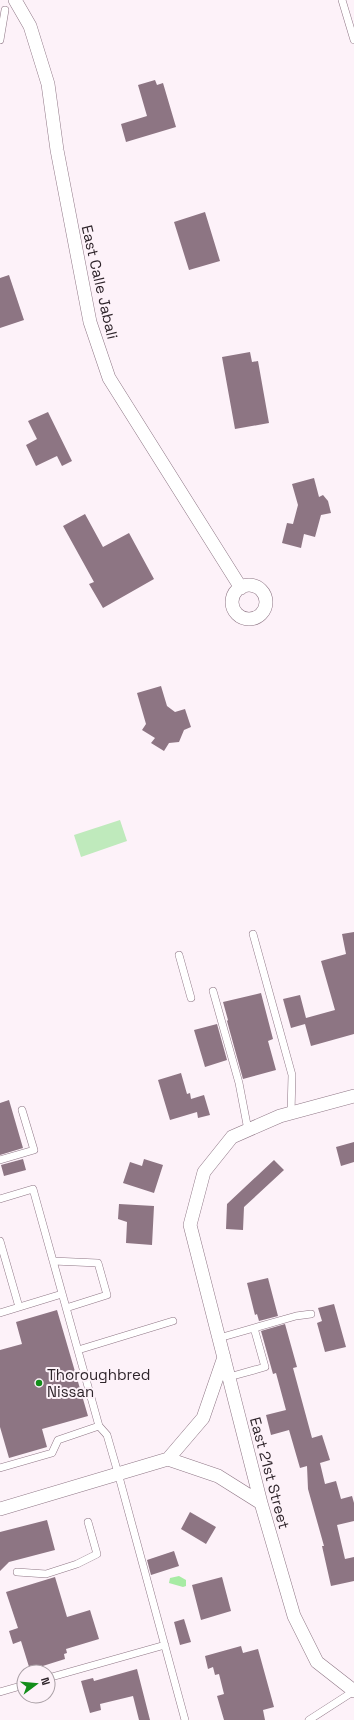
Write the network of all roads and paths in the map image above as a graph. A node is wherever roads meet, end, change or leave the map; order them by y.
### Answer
1 (15, 0) edge
2 (342, 0) edge
3 (5, 10) dead end
4 (0, 40) edge
5 (354, 40) edge
6 (241, 588) dead end
7 (253, 934) dead end
8 (179, 955) dead end
9 (213, 991) dead end
10 (191, 998) dead end
11 (354, 1096) edge
12 (22, 1110) dead end
13 (291, 1113) junction
14 (248, 1130) junction
15 (0, 1160) edge
16 (0, 1199) edge
17 (0, 1241) edge
18 (53, 1261) junction
19 (62, 1294) junction
20 (19, 1308) junction
21 (66, 1308) junction
22 (0, 1313) edge
23 (311, 1314) dead end
24 (173, 1321) dead end
25 (254, 1328) junction
26 (219, 1338) junction
27 (78, 1350) junction
28 (224, 1357) junction
29 (229, 1377) junction
30 (99, 1426) junction
31 (168, 1458) junction
32 (0, 1468) edge
33 (118, 1473) junction
34 (261, 1503) junction
35 (1, 1506) edge
36 (88, 1522) dead end
37 (17, 1572) dead end
38 (165, 1644) junction
39 (56, 1676) edge
40 (16, 1687) edge
41 (354, 1691) edge
42 (0, 1692) edge
43 (185, 1720) edge
44 (309, 1720) edge

1 - 6 street, East Calle Jabali
2 - 5 lane
3 - 4 lane
7 - 13 lane
8 - 10 lane
9 - 14 lane
11 - 13 street, East 21st Street
12 - 15 lane
13 - 14 street, East 21st Street
14 - 26 street, East 21st Street
16 - 18 lane
17 - 20 lane
18 - 19 lane
18 - 21 lane
19 - 20 lane
19 - 21 lane
20 - 22 lane
21 - 27 lane
23 - 25 lane
24 - 27 lane
25 - 26 lane
25 - 29 lane
26 - 28 street, East 21st Street
27 - 30 lane
28 - 29 street, East 21st Street
28 - 31 street
29 - 34 street, East 21st Street
30 - 32 lane
30 - 33 lane
31 - 33 street
31 - 34 street
33 - 35 street
33 - 38 lane
34 - 41 street, East 21st Street
36 - 37 lane
38 - 39 lane
38 - 43 lane
40 - 42 lane
41 - 44 lane

